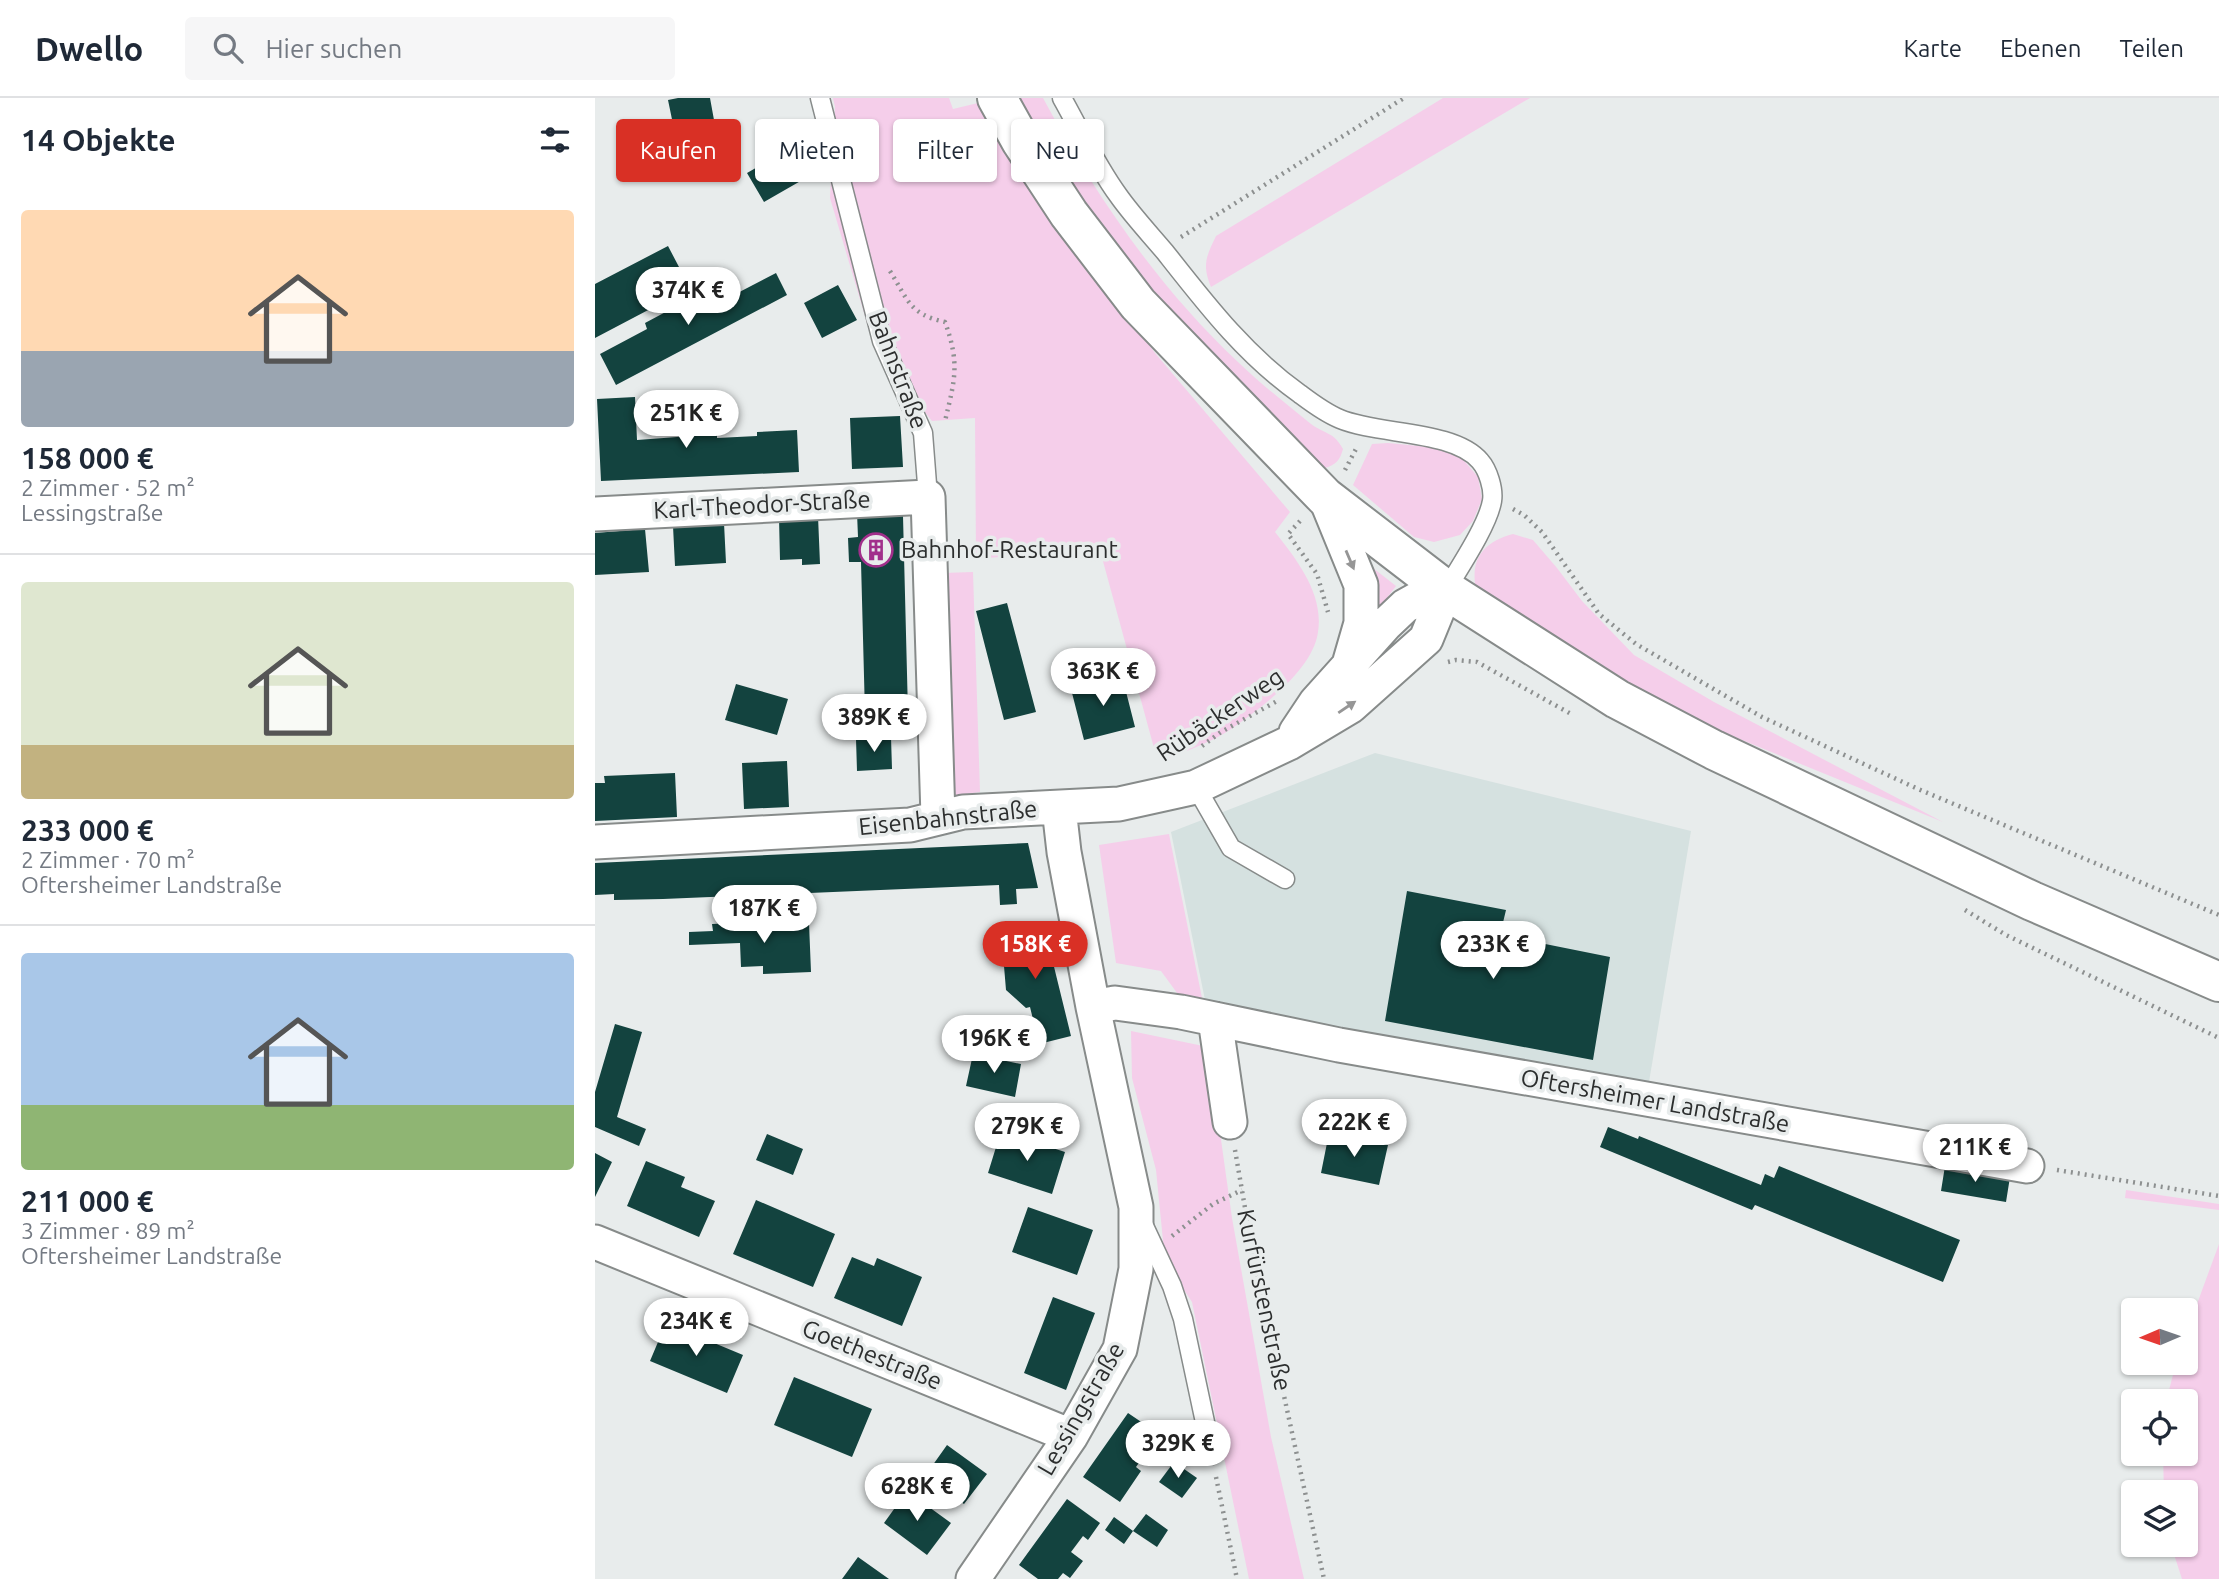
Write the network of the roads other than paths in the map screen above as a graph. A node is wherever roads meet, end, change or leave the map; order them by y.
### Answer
1 (820, 98) edge
2 (997, 98) edge
3 (1062, 98) edge
4 (928, 497) junction
5 (1325, 497) junction
6 (595, 514) edge
7 (1446, 590) junction
8 (1347, 668) junction
9 (1289, 743) junction
10 (1196, 787) junction
11 (1059, 808) junction
12 (938, 817) junction
13 (595, 842) edge
14 (1285, 879) dead end
15 (2219, 982) edge
16 (1093, 1007) junction
17 (1215, 1019) junction
18 (1230, 1122) road end
19 (2027, 1166) road end
20 (1136, 1207) junction
21 (595, 1242) edge
22 (1071, 1436) junction
23 (1212, 1455) road end
24 (973, 1579) edge

1 - 4 lane, Bahnstraße
2 - 5 main road
3 - 7 lane
4 - 6 street, Karl-Theodor-Straße
4 - 12 street, Bahnstraße
5 - 7 main road
5 -> 8 street
7 - 8 street
9 -> 7 street, Eisenbahnstraße
7 - 15 main road
8 - 9 street
9 - 10 street, Eisenbahnstraße
10 - 11 street, Eisenbahnstraße
10 - 14 lane
11 - 12 street, Eisenbahnstraße
11 - 16 street, Lessingstraße
12 - 13 street, Eisenbahnstraße
16 - 17 street, Oftersheimer Landstraße
16 - 20 street, Lessingstraße
17 - 18 street
17 - 19 street, Oftersheimer Landstraße
20 - 22 street, Lessingstraße
20 - 23 lane
21 - 22 street, Goethestraße
22 - 24 street, Lessingstraße

